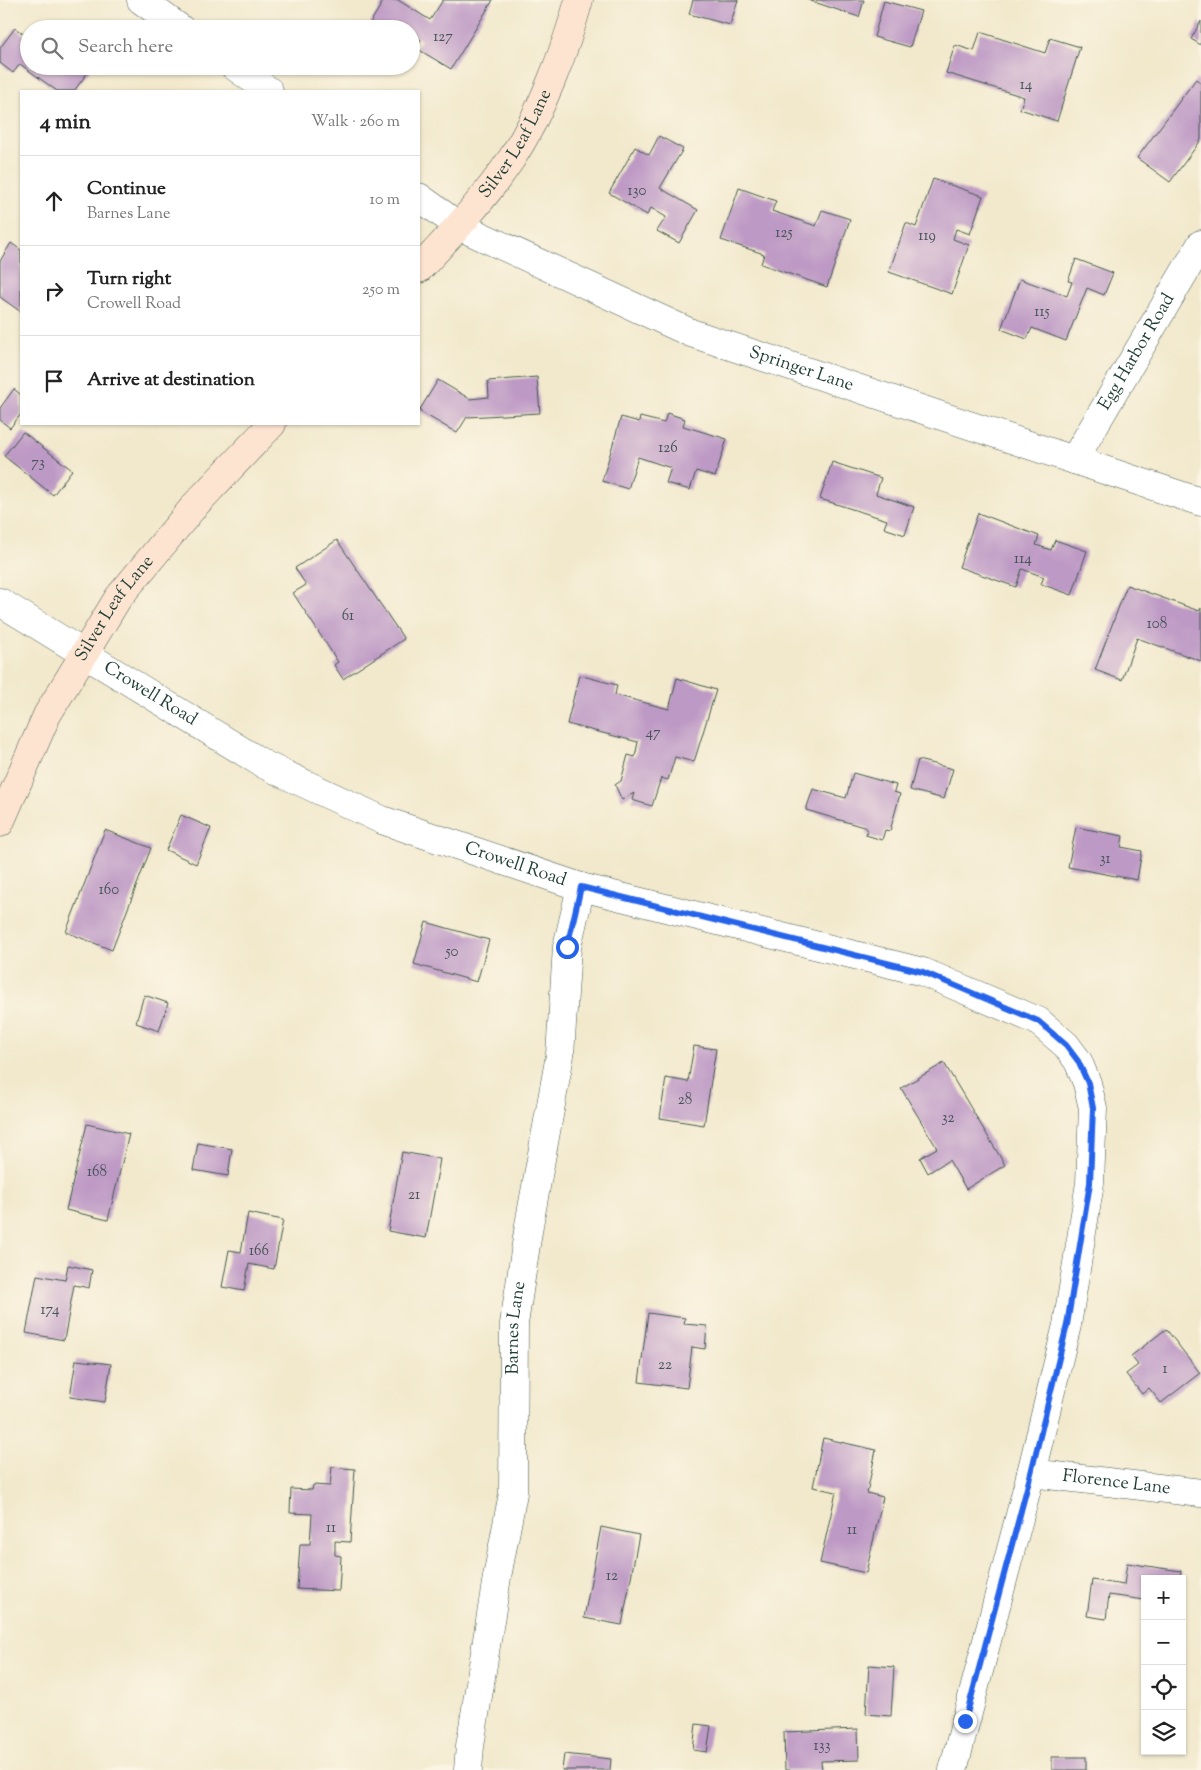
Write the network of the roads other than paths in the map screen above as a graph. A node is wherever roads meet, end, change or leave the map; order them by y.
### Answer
1 (141, 0) edge
2 (579, 0) edge
3 (169, 20) edge
4 (247, 75) edge
5 (268, 90) edge
6 (420, 199) edge
7 (459, 226) junction
8 (1201, 244) edge
9 (420, 268) edge
10 (271, 425) edge
11 (1074, 460) junction
12 (1201, 502) edge
13 (0, 602) edge
14 (84, 654) junction
15 (0, 823) edge
16 (581, 887) junction
17 (1031, 1473) junction
18 (1201, 1493) edge
19 (468, 1770) edge
20 (953, 1770) edge

1 - 3 street
2 - 7 street, Silver Leaf Lane
4 - 5 street
6 - 7 street, Springer Lane
7 - 9 street, Silver Leaf Lane
7 - 11 street, Springer Lane
8 - 11 street, Egg Harbor Road
10 - 14 street, Silver Leaf Lane
11 - 12 street, Springer Lane
13 - 14 street, Crowell Road
14 - 15 street, Silver Leaf Lane
14 - 16 street, Crowell Road
16 - 17 street, Crowell Road
16 - 19 street, Barnes Lane
17 - 18 street, Florence Lane
17 - 20 street, Crowell Road

